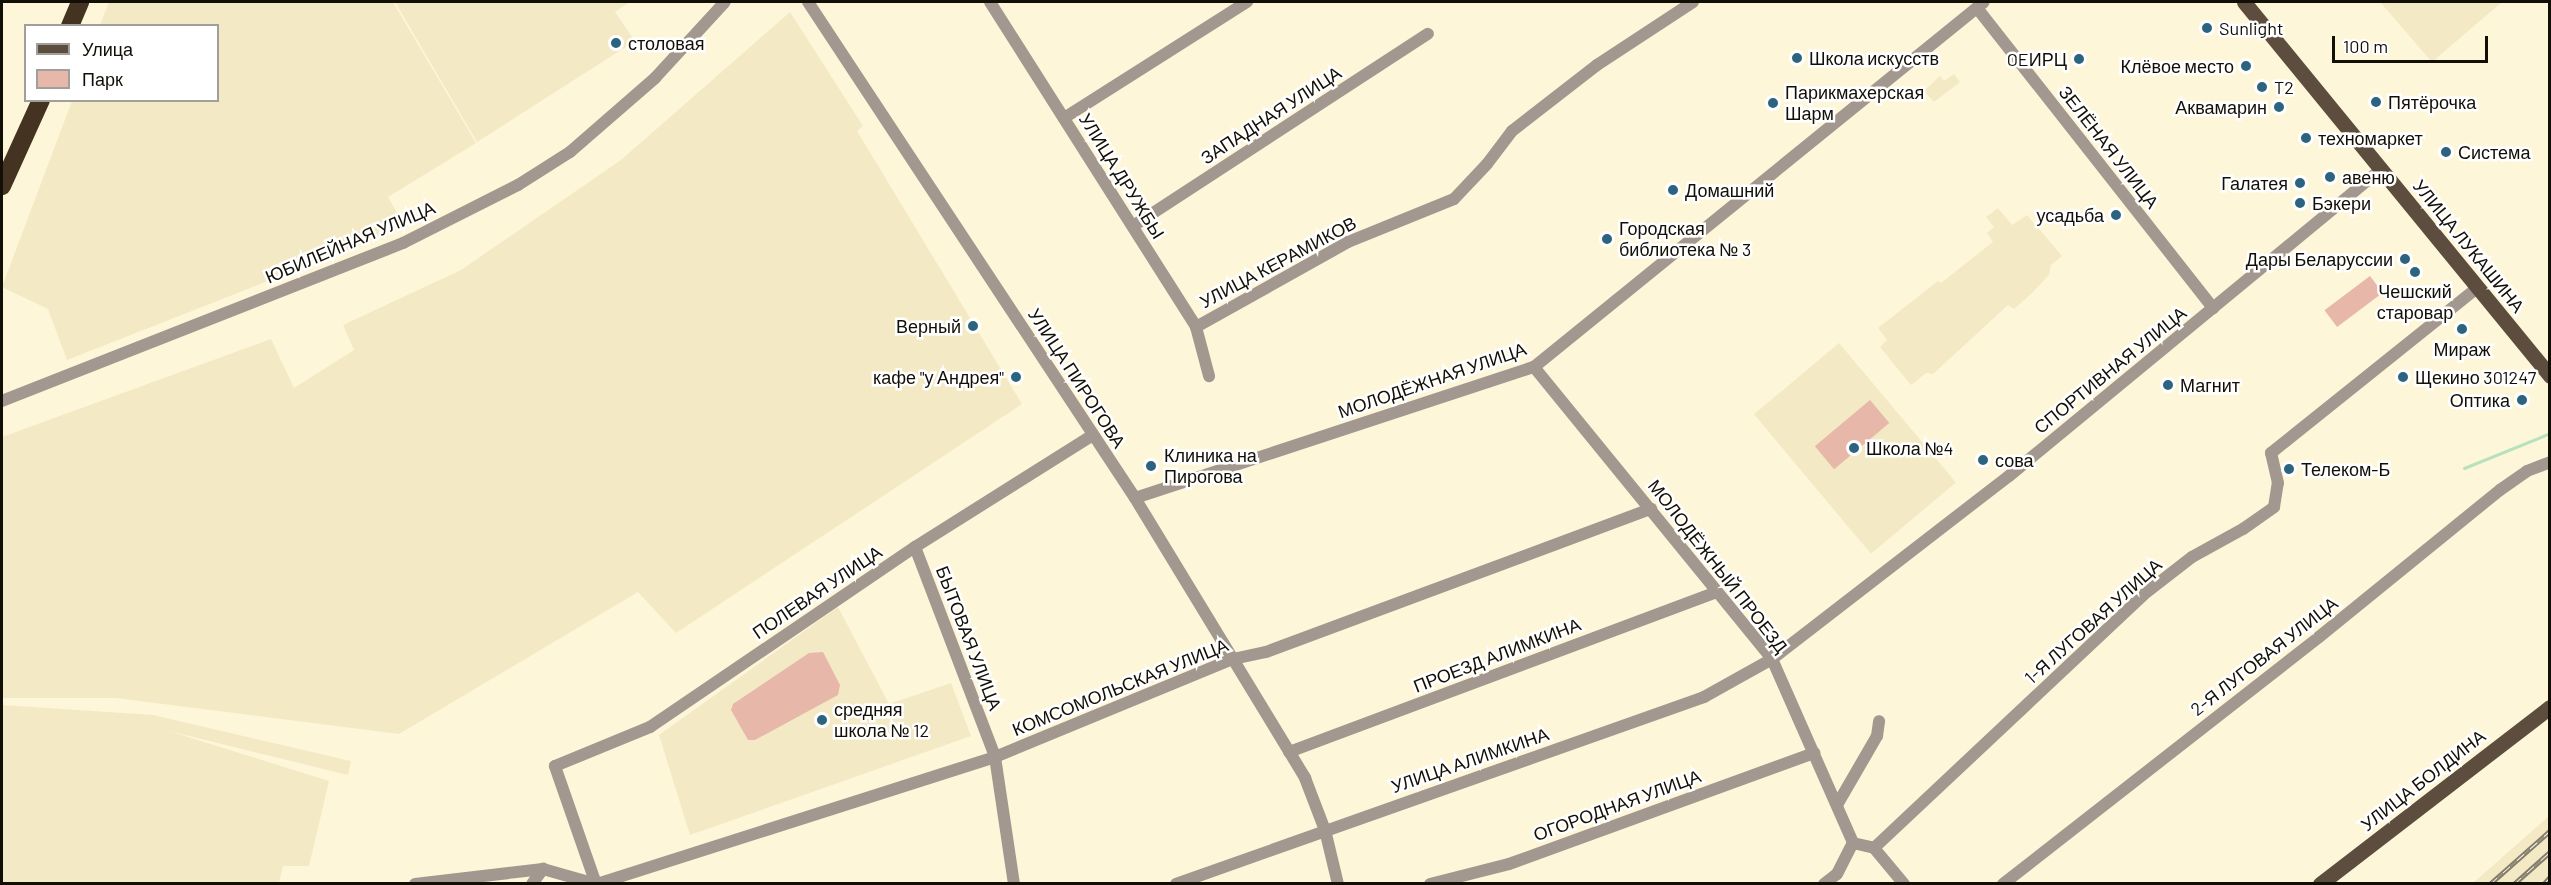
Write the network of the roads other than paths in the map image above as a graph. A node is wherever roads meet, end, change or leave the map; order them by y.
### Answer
1 (80, 2) edge
2 (725, 2) edge
3 (808, 2) edge
4 (990, 2) edge
5 (1247, 2) edge
6 (1693, 2) edge
7 (2244, 2) edge
8 (1981, 5) edge
9 (71, 24) edge
10 (1428, 34) dead end
11 (39, 102) edge
12 (1064, 118) junction
13 (2381, 169) junction
14 (2, 186) edge
15 (1133, 226) junction
16 (2478, 287) junction
17 (2213, 308) junction
18 (1196, 327) junction
19 (1534, 367) junction
20 (1209, 376) dead end
21 (2550, 376) edge
22 (2, 401) edge
23 (1093, 435) junction
24 (2550, 462) edge
25 (1135, 498) junction
26 (1651, 509) junction
27 (915, 547) junction
28 (1717, 592) junction
29 (1233, 659) junction
30 (1772, 659) junction
31 (2550, 707) edge
32 (1879, 721) dead end
33 (1289, 752) junction
34 (1814, 753) junction
35 (995, 757) junction
36 (1837, 805) junction
37 (1325, 830) junction
38 (1853, 843) junction
39 (1874, 848) junction
40 (543, 869) junction
41 (415, 883) edge
42 (532, 884) edge
43 (596, 884) edge
44 (1014, 884) edge
45 (1176, 884) edge
46 (1338, 884) edge
47 (1430, 884) edge
48 (1824, 884) edge
49 (1904, 884) edge
50 (2003, 884) edge
51 (2320, 884) edge

1 - 9 highway
2 - 22 street, ЮБИЛЕЙНАЯ УЛИЦА
3 - 23 street, УЛИЦА ПИРОГОВА
4 - 12 street, УЛИЦА ДРУЖБЫ
5 - 12 street
6 - 18 street, УЛИЦА КЕРАМИКОВ
7 - 13 main road, УЛИЦА ЛУКАШИНА
8 - 17 street, ЗЕЛЁНАЯ УЛИЦА
8 - 19 street, МОЛОДЁЖНАЯ УЛИЦА
10 - 15 street, ЗАПАДНАЯ УЛИЦА
11 - 14 highway
12 - 15 street, УЛИЦА ДРУЖБЫ
13 - 16 main road, УЛИЦА ЛУКАШИНА
13 - 17 street, СПОРТИВНАЯ УЛИЦА
15 - 18 street, УЛИЦА ДРУЖБЫ
16 - 21 main road, УЛИЦА ЛУКАШИНА
16 - 39 street, 1-Я ЛУГОВАЯ УЛИЦА
17 - 30 street, СПОРТИВНАЯ УЛИЦА
18 - 20 street, УЛИЦА ДРУЖБЫ
19 - 25 street, МОЛОДЁЖНАЯ УЛИЦА
19 - 26 street, МОЛОДЁЖНЫЙ ПРОЕЗД
23 - 25 street, УЛИЦА ПИРОГОВА
23 - 27 street, ПОЛЕВАЯ УЛИЦА
24 - 50 street, 2-Я ЛУГОВАЯ УЛИЦА
25 - 29 street, УЛИЦА ПИРОГОВА
26 - 28 street, МОЛОДЁЖНЫЙ ПРОЕЗД
26 - 29 street, КОМСОМОЛЬСКАЯ УЛИЦА
27 - 35 street, БЫТОВАЯ УЛИЦА
27 - 43 street, ПОЛЕВАЯ УЛИЦА
28 - 30 street, МОЛОДЁЖНЫЙ ПРОЕЗД
28 - 33 street, ПРОЕЗД АЛИМКИНА
29 - 33 street, УЛИЦА ПИРОГОВА
29 - 35 street, КОМСОМОЛЬСКАЯ УЛИЦА
30 - 34 street, МОЛОДЁЖНЫЙ ПРОЕЗД
30 - 37 street, УЛИЦА АЛИМКИНА
31 - 51 main road, УЛИЦА БОЛДИНА
32 - 36 street
33 - 37 street, УЛИЦА ПИРОГОВА
34 - 36 street, МОЛОДЁЖНЫЙ ПРОЕЗД
34 - 47 street, ОГОРОДНАЯ УЛИЦА
35 - 43 street, КОМСОМОЛЬСКАЯ УЛИЦА
35 - 44 street, БЫТОВАЯ УЛИЦА
36 - 38 street, МОЛОДЁЖНЫЙ ПРОЕЗД
37 - 45 street, УЛИЦА АЛИМКИНА
37 - 46 street, УЛИЦА ПИРОГОВА
38 - 39 street
38 - 48 street
39 - 49 street
40 - 41 street
40 - 42 street
40 - 43 street

